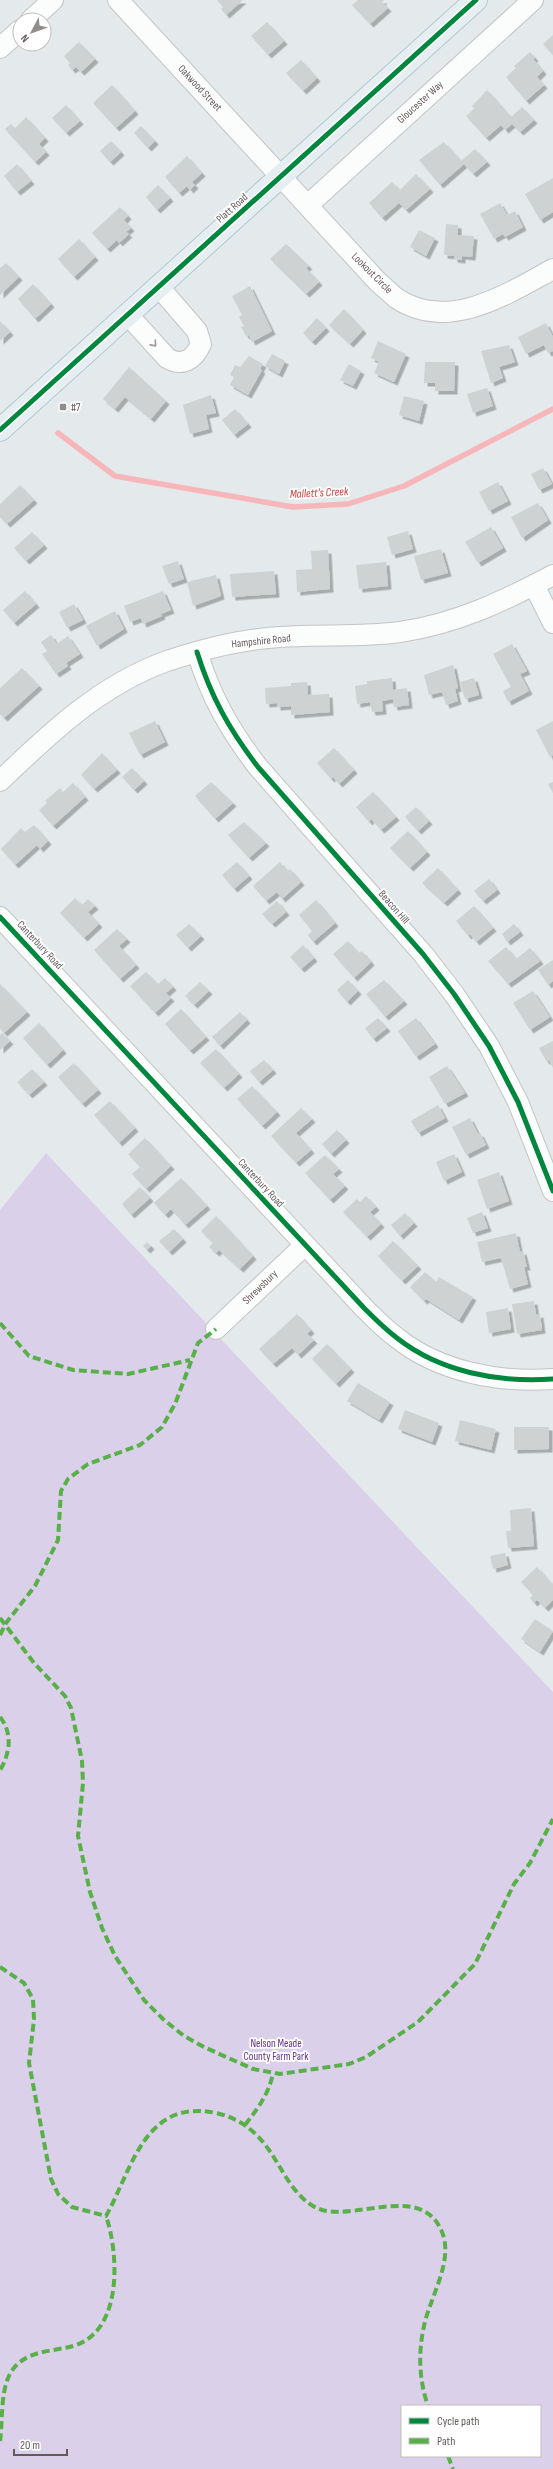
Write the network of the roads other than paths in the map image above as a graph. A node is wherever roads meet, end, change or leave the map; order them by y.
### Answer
1 (53, 0) edge
2 (118, 0) edge
3 (476, 0) edge
4 (533, 0) edge
5 (40, 12) edge
6 (12, 37) edge
7 (0, 48) edge
8 (282, 177) junction
9 (308, 205) junction
10 (553, 269) edge
11 (159, 287) junction
12 (128, 315) junction
13 (0, 429) edge
14 (553, 574) edge
15 (534, 585) junction
16 (553, 623) edge
17 (197, 652) junction
18 (0, 781) edge
19 (0, 917) edge
20 (553, 1191) edge
21 (305, 1245) junction
22 (216, 1330) dead end
23 (553, 1378) edge

1 - 5 street
2 - 8 street, Oakwood Street
3 - 8 main road, Platt Road
4 - 9 street, Gloucester Way
6 - 7 street
8 - 9 street, Lookout Circle
8 - 11 main road, Platt Road
9 - 10 street, Lookout Circle
11 - 12 main road, Platt Road
12 -> 11 street
12 - 13 main road, Platt Road
14 - 15 street, Hampshire Road
15 - 16 street
15 - 17 street, Hampshire Road
17 - 18 street, Hampshire Road
17 - 20 street, Beacon Hill
19 - 21 street, Canterbury Road
21 - 22 street, Shrewsbury
21 - 23 street, Canterbury Road

